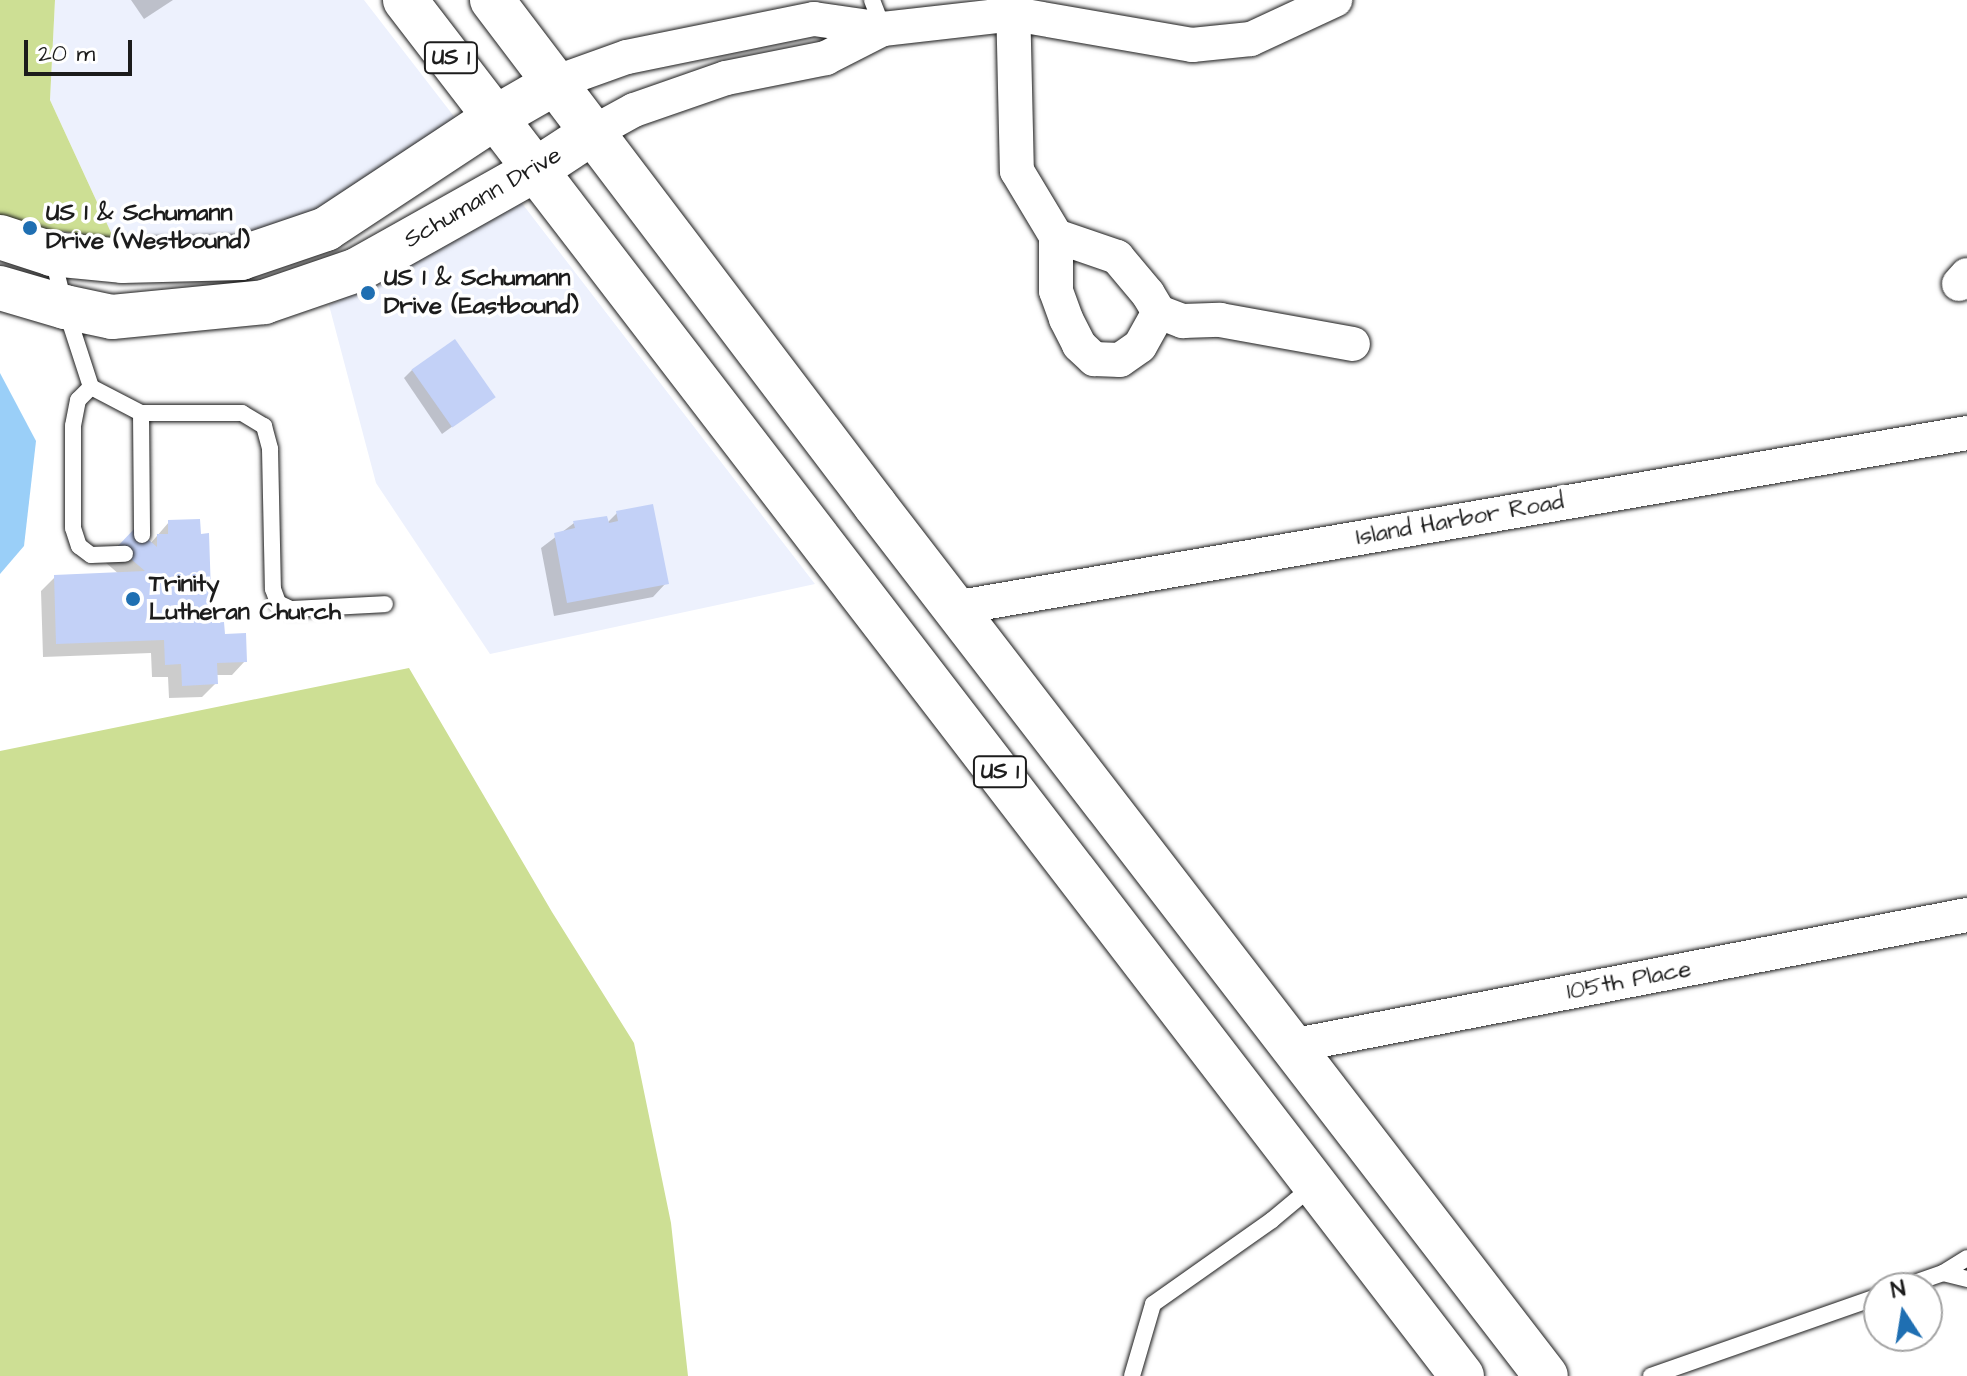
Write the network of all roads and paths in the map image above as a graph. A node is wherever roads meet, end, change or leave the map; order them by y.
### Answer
1 (405, 0) edge
2 (492, 0) edge
3 (1335, 0) edge
4 (1014, 7) edge
5 (878, 15) edge
6 (557, 82) junction
7 (496, 117) junction
8 (592, 133) junction
9 (537, 169) junction
10 (1056, 236) junction
11 (0, 237) edge
12 (52, 254) junction
13 (0, 288) edge
14 (65, 307) junction
15 (1159, 312) junction
16 (1353, 344) dead end
17 (91, 387) junction
18 (141, 413) junction
19 (1967, 433) edge
20 (142, 535) dead end
21 (125, 554) dead end
22 (385, 604) dead end
23 (954, 608) junction
24 (1967, 915) edge
25 (1291, 1046) junction
26 (1315, 1184) junction
27 (1967, 1258) edge
28 (1943, 1273) joint
29 (1967, 1279) edge
30 (1863, 1302) edge
31 (1132, 1376) edge
32 (1462, 1376) edge
33 (1546, 1376) edge
34 (1651, 1376) edge

1 - 7 main road, US 1
2 - 6 main road, US 1
3 - 4 street
4 - 5 street
4 - 10 street
5 - 6 street
5 - 8 street
6 - 7 main road
6 - 8 main road, US 1
7 - 9 main road, US 1
7 - 12 main road
8 - 9 main road, Schumann Drive
8 - 23 main road, US 1
9 - 14 main road, Schumann Drive
9 - 26 main road, US 1
10 - 15 street
10 - 15 street
11 - 12 main road
12 - 14 lane
13 - 14 main road, Schumann Drive
14 - 17 lane
15 - 16 street
17 - 18 lane
17 - 21 lane
18 - 20 lane
18 - 22 lane
19 - 23 street, Island Harbor Road
23 - 25 main road, US 1
24 - 25 street, 105th Place
25 - 33 main road, US 1
26 - 31 lane
26 - 32 main road, US 1
27 - 28 lane
28 - 29 lane
30 - 34 lane

